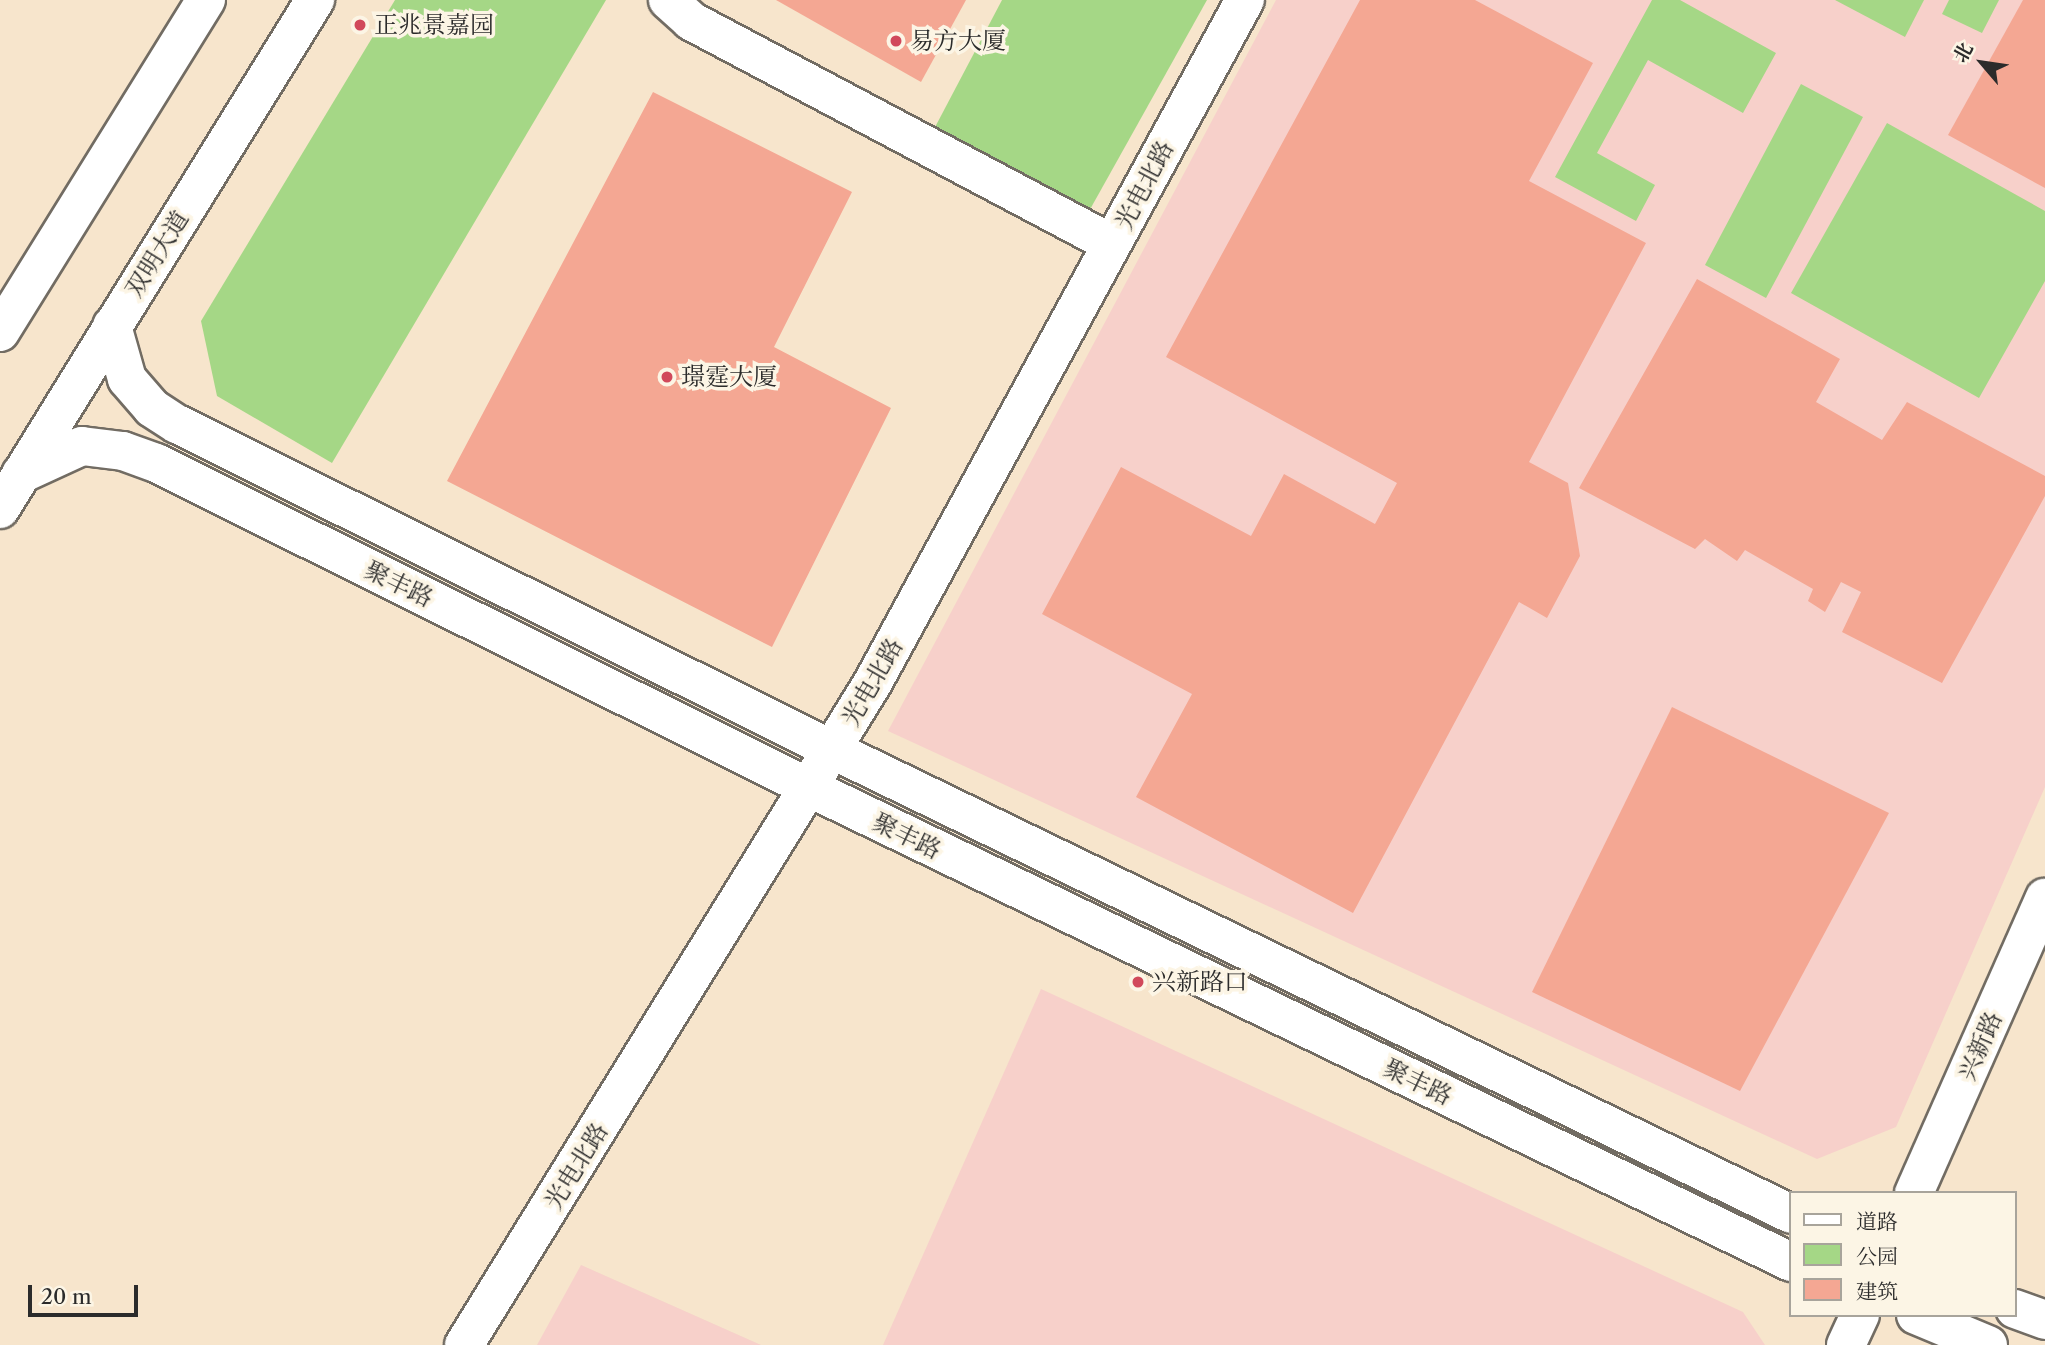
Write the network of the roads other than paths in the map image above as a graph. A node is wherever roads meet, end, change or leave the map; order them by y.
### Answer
1 (205, 0) edge
2 (315, 0) edge
3 (668, 0) edge
4 (1245, 0) edge
5 (1112, 244) junction
6 (112, 326) junction
7 (0, 332) edge
8 (21, 474) junction
9 (0, 509) edge
10 (833, 750) junction
11 (810, 788) junction
12 (2045, 898) edge
13 (1915, 1191) edge
14 (1790, 1214) edge
15 (1790, 1262) edge
16 (2017, 1310) edge
17 (1859, 1317) edge
18 (1921, 1317) edge
19 (2045, 1320) edge
20 (464, 1345) edge
21 (1846, 1345) edge
22 (1988, 1345) edge

1 - 7 street
2 - 6 street, 双明大道
3 - 5 street
4 - 5 street, 光电北路
5 - 10 street, 光电北路
6 - 8 street, 双明大道
6 - 10 street, 聚丰路
8 - 9 street, 双明大道
8 - 11 street, 聚丰路
10 - 11 street, 光电北路
10 - 14 street, 聚丰路
11 - 15 street, 聚丰路
11 - 20 street, 光电北路
12 - 13 street, 兴新路
16 - 19 street
17 - 21 street
18 - 22 street

